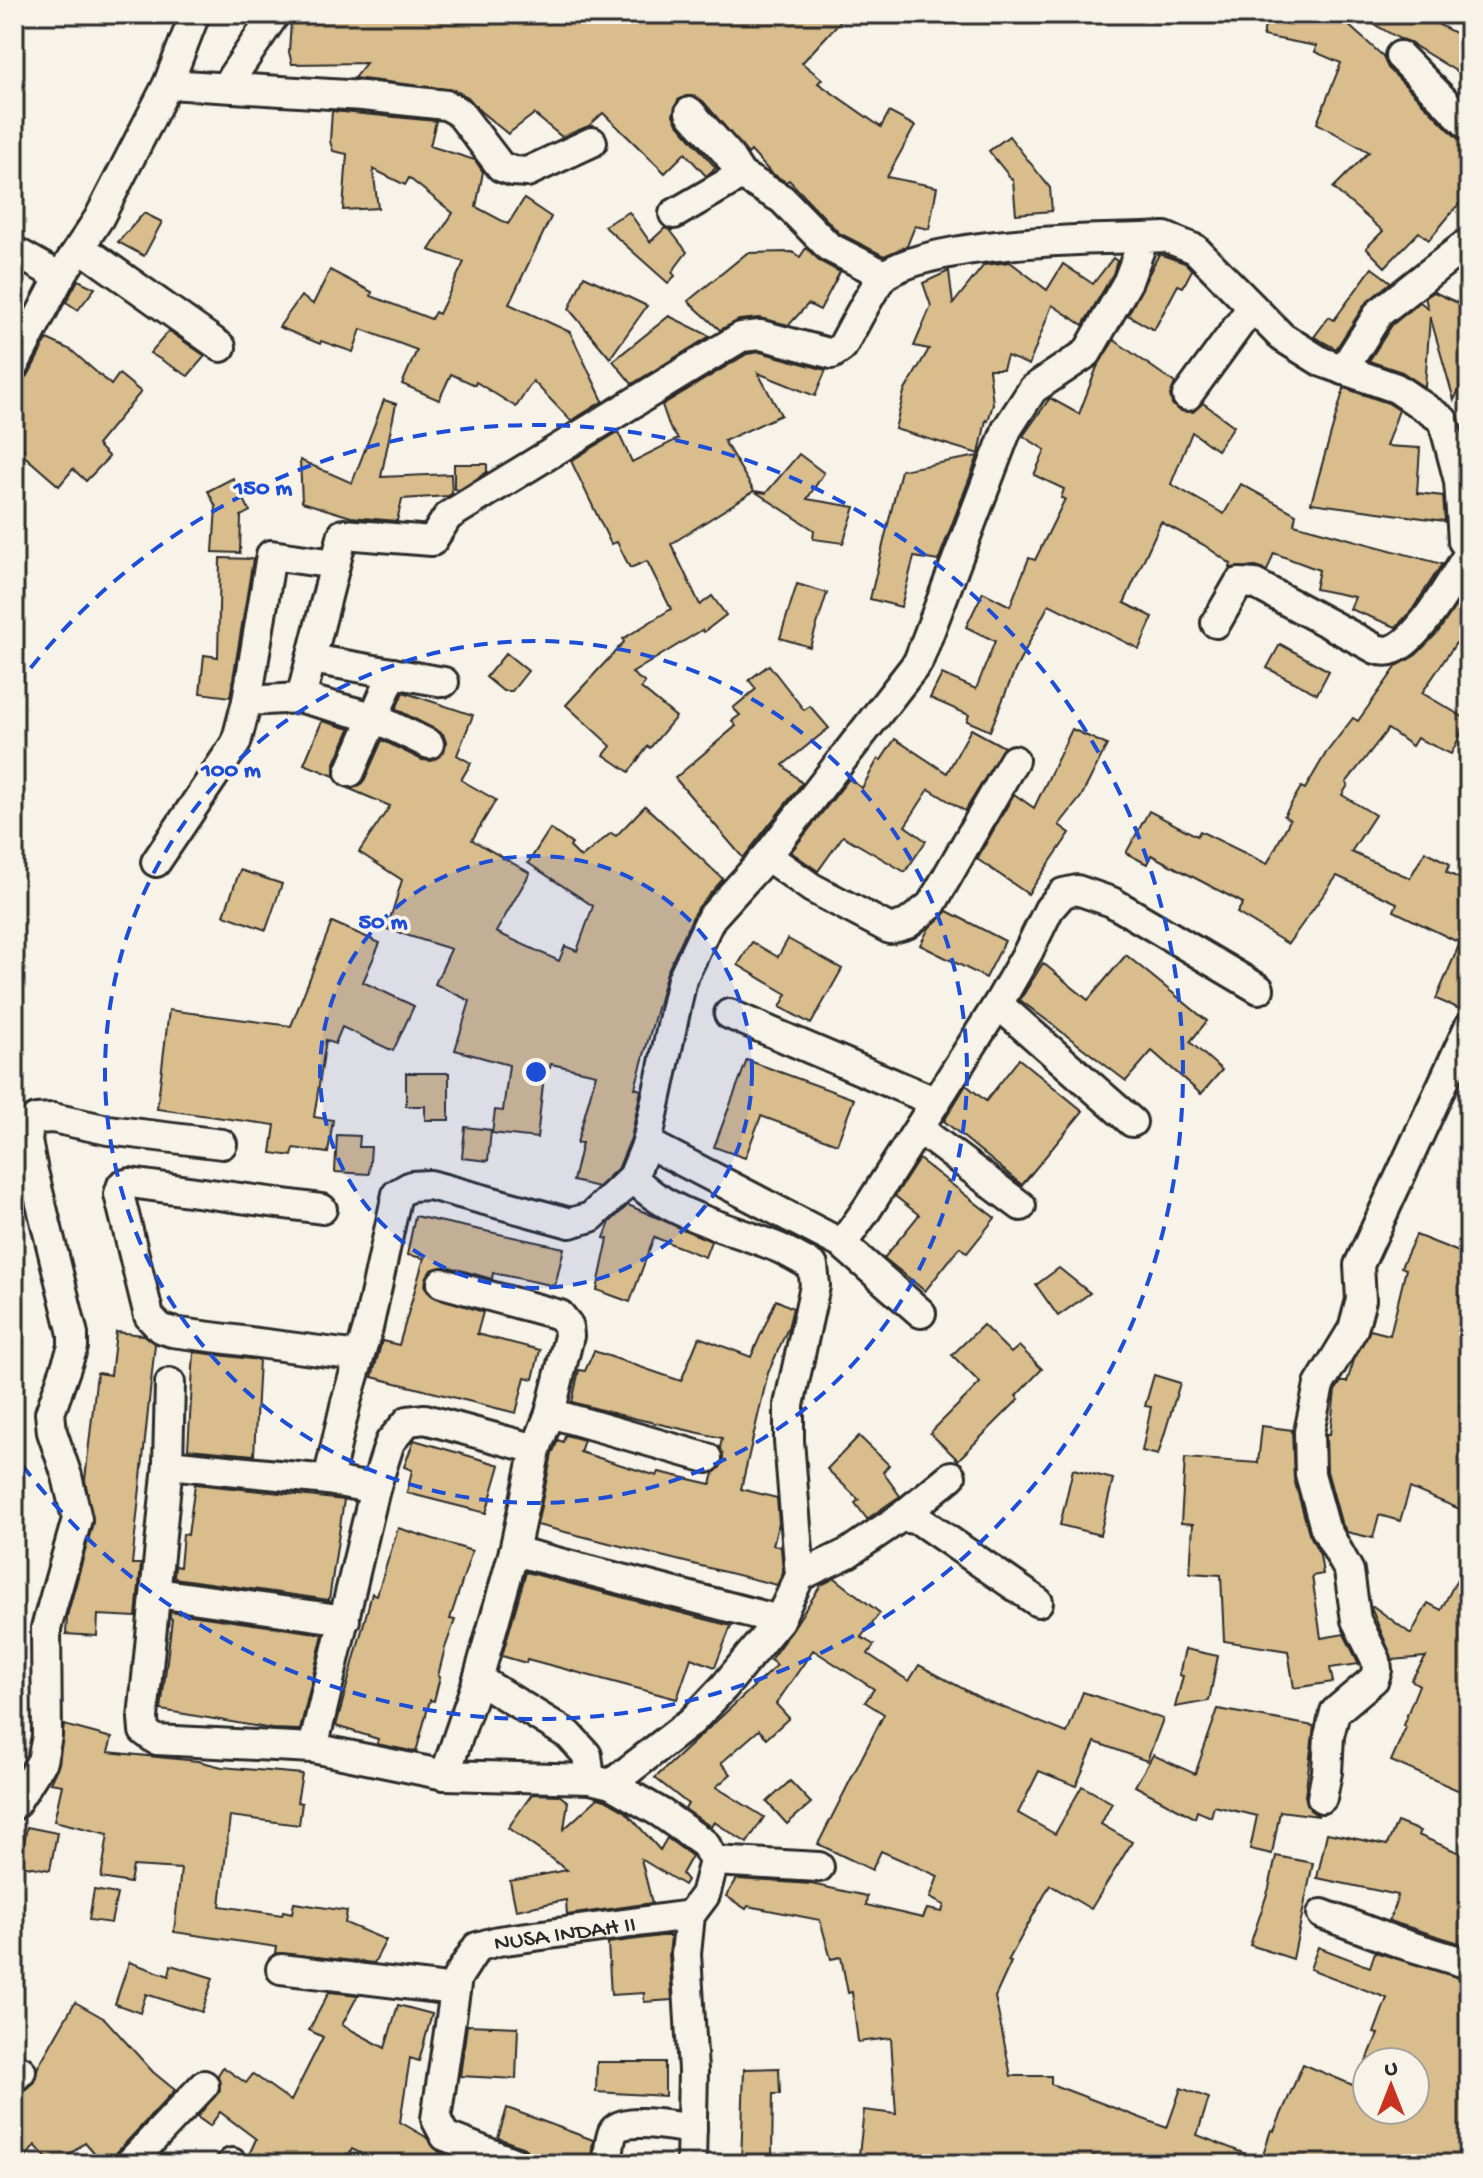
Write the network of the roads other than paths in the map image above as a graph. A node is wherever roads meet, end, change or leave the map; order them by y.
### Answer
1 (195, 14) edge
2 (275, 14) edge
3 (1400, 56) dead end
4 (168, 84) junction
5 (226, 86) junction
6 (690, 112) dead end
7 (1469, 126) edge
8 (592, 142) dead end
9 (741, 175) junction
10 (674, 214) dead end
11 (1144, 238) junction
12 (1469, 242) edge
13 (80, 247) junction
14 (14, 251) edge
15 (884, 275) junction
16 (60, 277) junction
17 (1252, 307) junction
18 (221, 347) dead end
19 (14, 365) edge
20 (1343, 370) junction
21 (1187, 396) dead end
22 (1469, 546) edge
23 (1469, 553) edge
24 (335, 564) junction
25 (1216, 623) dead end
26 (311, 659) junction
27 (393, 673) junction
28 (444, 682) dead end
29 (301, 698) junction
30 (247, 701) junction
31 (373, 717) junction
32 (429, 744) dead end
33 (1014, 760) dead end
34 (350, 772) dead end
35 (767, 856) junction
36 (156, 862) dead end
37 (1259, 989) dead end
38 (998, 1004) junction
39 (729, 1014) dead end
40 (1469, 1027) edge
41 (936, 1102) junction
42 (1132, 1122) dead end
43 (919, 1129) junction
44 (647, 1143) junction
45 (222, 1144) dead end
46 (633, 1177) junction
47 (1021, 1206) dead end
48 (322, 1209) dead end
49 (842, 1244) junction
50 (442, 1283) dead end
51 (921, 1313) dead end
52 (359, 1356) junction
53 (170, 1383) dead end
54 (550, 1413) junction
55 (536, 1449) junction
56 (707, 1458) dead end
57 (168, 1464) junction
58 (951, 1476) dead end
59 (328, 1480) junction
60 (375, 1489) junction
61 (901, 1517) junction
62 (514, 1551) junction
63 (800, 1576) junction
64 (157, 1593) junction
65 (1038, 1602) dead end
66 (345, 1620) junction
67 (779, 1620) junction
68 (478, 1679) junction
69 (313, 1748) junction
70 (445, 1775) junction
71 (601, 1781) junction
72 (1322, 1798) dead end
73 (14, 1805) edge
74 (714, 1861) junction
75 (819, 1867) dead end
76 (1322, 1914) dead end
77 (690, 1915) junction
78 (1469, 1964) edge
79 (281, 1969) dead end
80 (455, 1990) junction
81 (204, 2085) dead end
82 (692, 2129) junction
83 (129, 2164) edge
84 (518, 2164) edge
85 (607, 2164) edge
86 (691, 2164) edge

1 - 4 street
2 - 5 street
3 - 7 street
4 - 5 street
4 - 13 street
5 - 8 street
6 - 9 street
9 - 10 street
9 - 15 street
11 - 15 street
11 - 17 street
11 - 35 street
12 - 20 street
13 - 16 street
13 - 18 street
14 - 16 street
15 - 24 street
16 - 19 street
17 - 20 street
17 - 21 street
20 - 22 street
23 - 25 street
24 - 26 street
24 - 30 street
26 - 27 street
26 - 29 street
27 - 28 street
27 - 31 street
29 - 30 street
29 - 31 street
30 - 36 street
31 - 32 street
31 - 34 street
33 - 35 street
35 - 44 street
37 - 38 street
38 - 41 street
38 - 42 street
39 - 41 street
40 - 72 street
41 - 43 street
43 - 47 street
43 - 49 street
44 - 46 street
44 - 49 street
45 - 73 street
46 - 52 street
46 - 63 street
48 - 52 street
49 - 51 street
50 - 54 street
52 - 59 street
53 - 57 street
54 - 55 street
54 - 56 street
55 - 60 street
55 - 62 street
57 - 59 street
57 - 64 street
58 - 61 street
59 - 60 street
60 - 66 street
61 - 63 street
61 - 65 street
62 - 67 street
62 - 68 street
63 - 67 street
64 - 66 street
64 - 69 street
66 - 69 street
67 - 71 street
68 - 70 street
68 - 71 street
69 - 70 street
70 - 71 street
71 - 74 street
74 - 75 street
74 - 77 street
76 - 78 street
77 - 80 street, NUSA INDAH II
77 - 82 street
79 - 80 street
80 - 84 street, NUSA INDAH II
81 - 83 street
82 - 85 street
82 - 86 street

